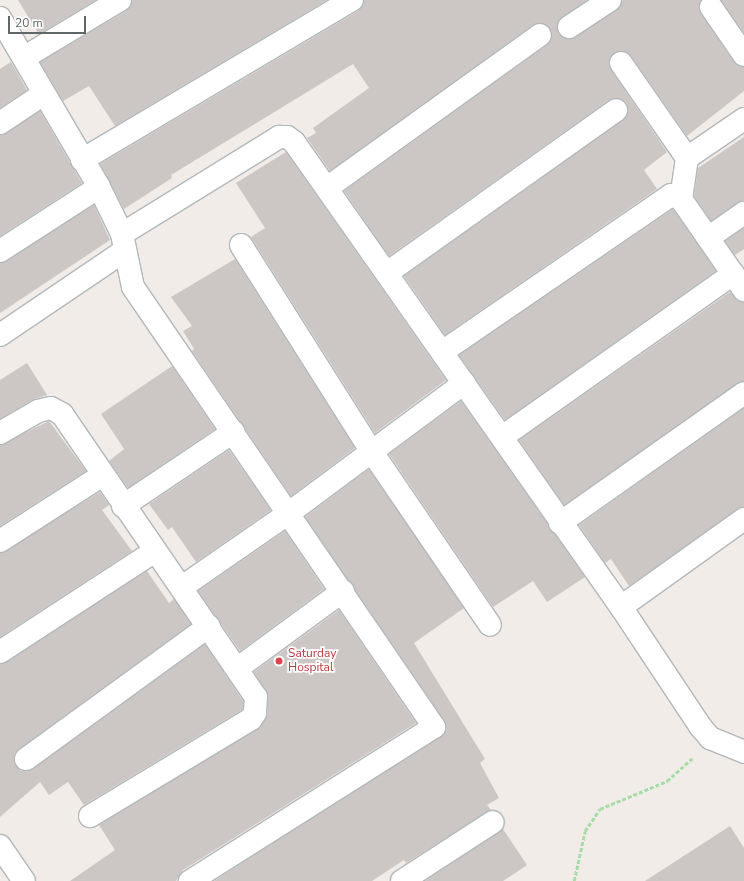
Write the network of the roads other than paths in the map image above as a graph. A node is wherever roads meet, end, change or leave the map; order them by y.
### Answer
1 (120, 0) edge
2 (352, 0) edge
3 (610, 0) edge
4 (711, 8) dead end
5 (0, 18) edge
6 (569, 27) dead end
7 (540, 35) dead end
8 (744, 55) edge
9 (25, 57) junction
10 (621, 63) dead end
11 (42, 94) junction
12 (616, 110) dead end
13 (744, 119) edge
14 (0, 123) edge
15 (687, 158) junction
16 (82, 160) junction
17 (99, 186) junction
18 (327, 188) junction
19 (681, 198) junction
20 (744, 213) edge
21 (708, 238) junction
22 (123, 243) junction
23 (241, 245) dead end
24 (0, 251) edge
25 (387, 273) junction
26 (738, 282) edge
27 (0, 335) edge
28 (442, 352) junction
29 (464, 383) junction
30 (744, 393) edge
31 (233, 432) junction
32 (0, 433) edge
33 (502, 437) junction
34 (372, 452) junction
35 (103, 475) junction
36 (123, 506) junction
37 (289, 514) junction
38 (744, 519) edge
39 (560, 523) junction
40 (0, 541) edge
41 (155, 551) junction
42 (182, 587) junction
43 (343, 591) junction
44 (621, 607) junction
45 (490, 625) dead end
46 (209, 626) junction
47 (0, 652) edge
48 (238, 668) junction
49 (744, 752) edge
50 (26, 759) dead end
51 (90, 816) dead end
52 (493, 822) dead end
53 (0, 846) edge
54 (24, 881) edge
55 (190, 881) edge
56 (402, 881) edge

1 - 9 street
2 - 16 street
3 - 6 street
4 - 8 street
5 - 9 street
7 - 18 street
9 - 11 street
10 - 15 street
11 - 14 street
11 - 16 street
12 - 25 street
13 - 15 street
15 - 19 street
16 - 17 street
17 - 22 street
17 - 24 street
18 - 22 street
18 - 25 street
19 - 21 street
19 - 28 street
20 - 21 street
21 - 26 street
22 - 27 street
22 - 31 street
23 - 34 street
25 - 28 street
26 - 33 street
28 - 29 street
29 - 33 street
29 - 34 street
30 - 39 street
31 - 36 street
31 - 37 street
32 - 35 street
33 - 39 street
34 - 37 street
34 - 45 street
35 - 36 street
35 - 40 street
36 - 41 street
37 - 42 street
37 - 43 street
38 - 44 street
39 - 44 street
41 - 42 street
41 - 47 street
42 - 46 street
43 - 48 street
43 - 55 street
44 - 49 street
46 - 48 street
46 - 50 street
48 - 51 street
52 - 56 street
53 - 54 street

